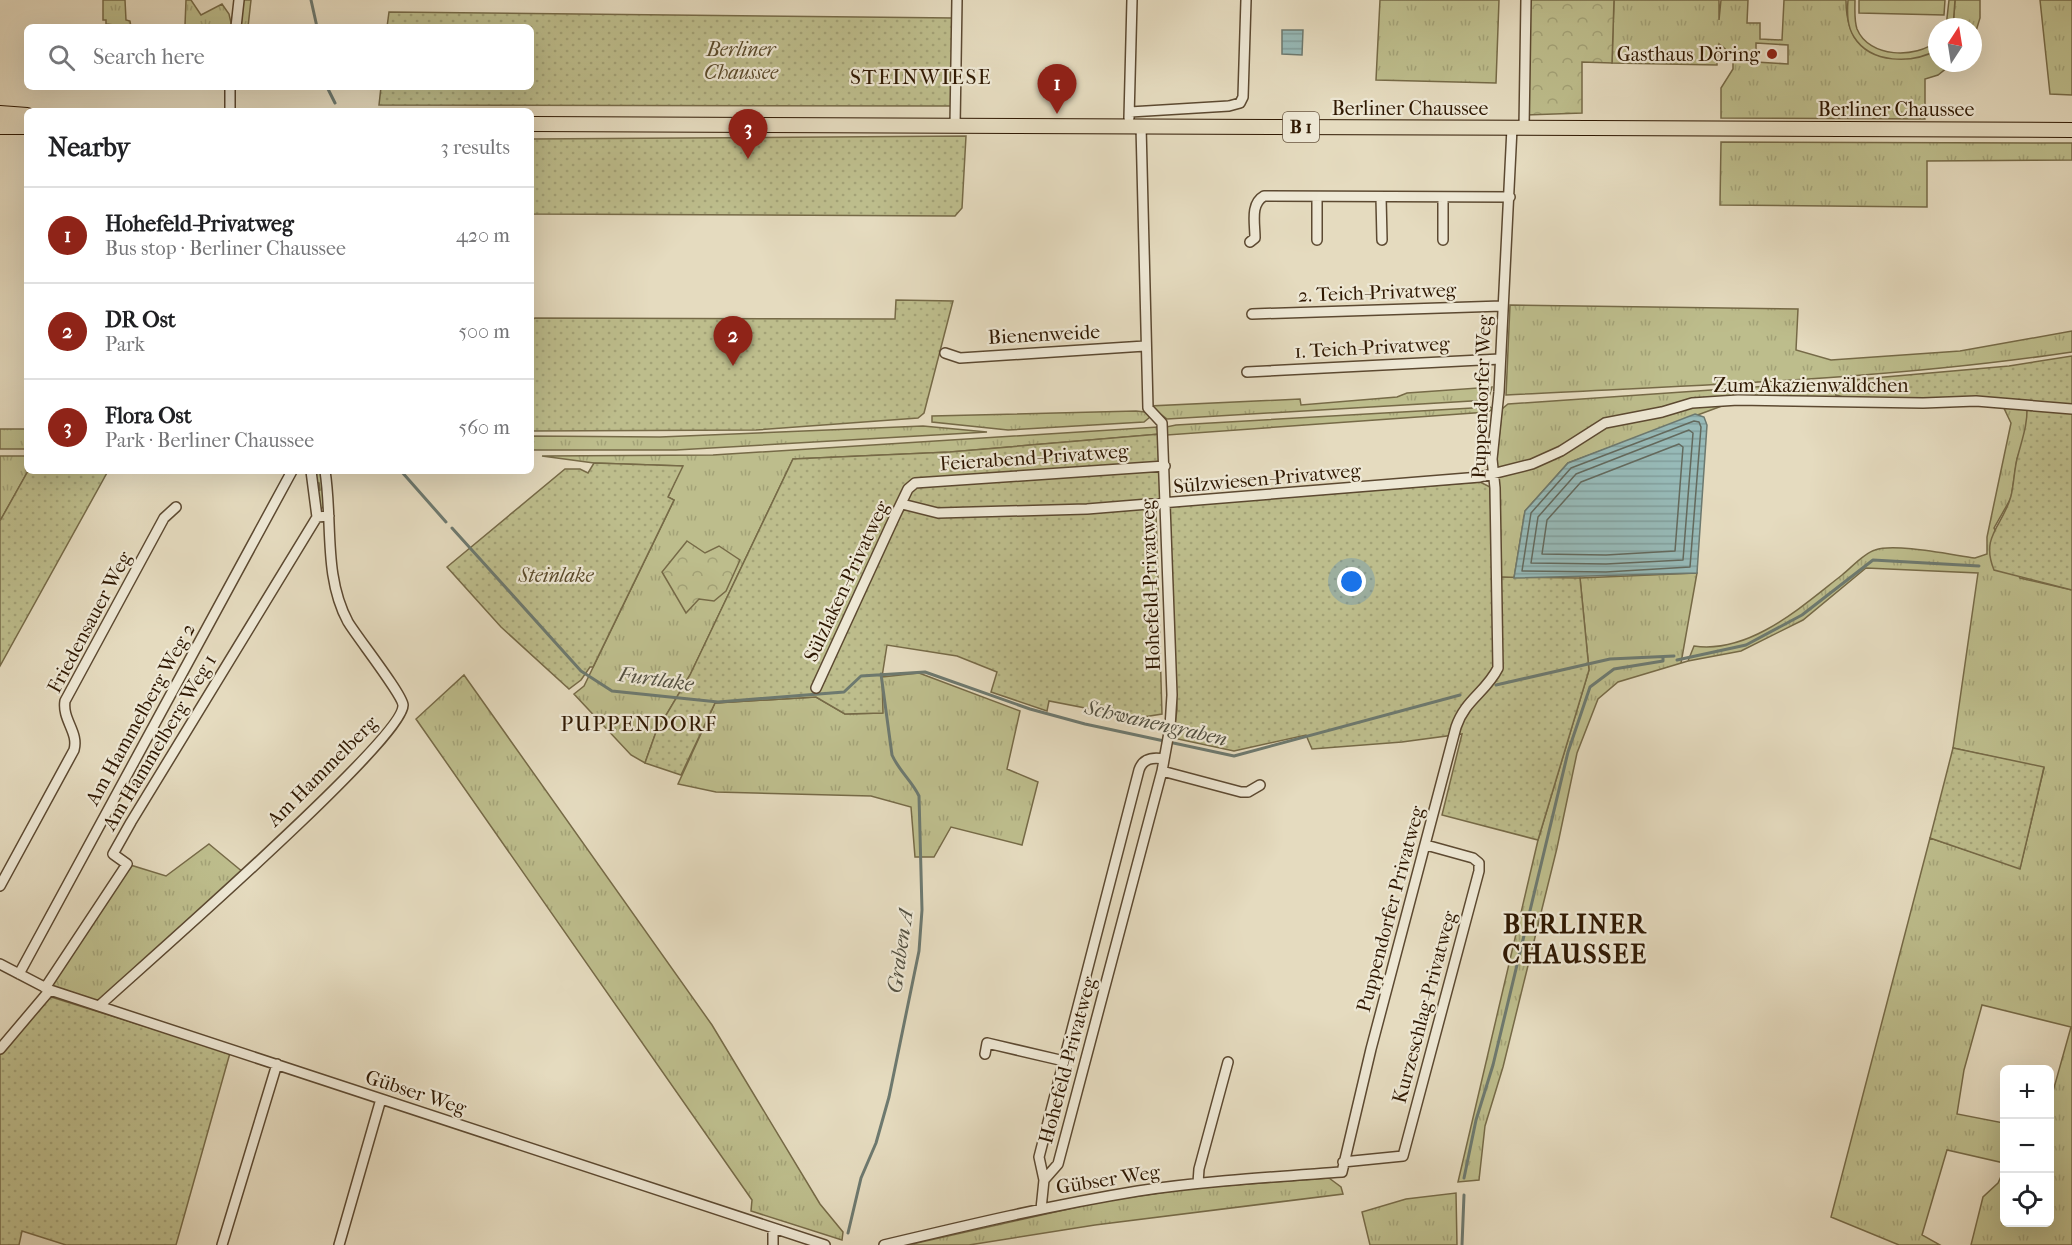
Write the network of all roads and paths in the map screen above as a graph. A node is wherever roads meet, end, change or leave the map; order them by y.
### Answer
1 (239, 0) edge
2 (957, 0) edge
3 (1132, 0) edge
4 (1246, 0) edge
5 (1526, 0) edge
6 (236, 24) edge
7 (230, 90) edge
8 (230, 108) edge
9 (0, 113) edge
10 (24, 115) edge
11 (1133, 122) junction
12 (534, 124) edge
13 (955, 126) junction
14 (0, 127) edge
15 (24, 127) edge
16 (1518, 128) junction
17 (2072, 130) edge
18 (1317, 197) junction
19 (1381, 197) junction
20 (1443, 197) junction
21 (1510, 197) junction
22 (1317, 240) dead end
23 (1382, 240) dead end
24 (1443, 240) dead end
25 (1250, 242) dead end
26 (1502, 306) junction
27 (1252, 314) dead end
28 (1145, 346) junction
29 (945, 353) dead end
30 (1500, 359) junction
31 (1247, 372) dead end
32 (2072, 409) edge
33 (1165, 466) junction
34 (1493, 473) junction
35 (290, 474) edge
36 (310, 474) edge
37 (326, 474) edge
38 (908, 489) joint
39 (902, 504) junction
40 (1166, 505) junction
41 (176, 507) dead end
42 (329, 516) junction
43 (317, 517) junction
44 (1498, 668) joint
45 (816, 688) dead end
46 (1165, 755) junction
47 (1162, 771) junction
48 (1260, 785) dead end
49 (1426, 845) junction
50 (0, 886) edge
51 (0, 964) edge
52 (19, 974) junction
53 (48, 989) junction
54 (99, 1006) junction
55 (0, 1049) edge
56 (985, 1054) dead end
57 (1064, 1061) junction
58 (1228, 1062) dead end
59 (277, 1065) junction
60 (381, 1099) junction
61 (1343, 1162) junction
62 (1342, 1172) joint
63 (1044, 1180) junction
64 (1198, 1183) junction
65 (1041, 1209) junction
66 (773, 1229) junction
67 (222, 1245) edge
68 (339, 1245) edge
69 (773, 1245) edge
70 (825, 1245) edge
71 (884, 1245) edge

1 - 6 street
2 - 13 street
3 - 11 street, Hohefeld-Privatweg
4 - 11 street
5 - 16 street, Puppendorfer Weg
7 - 8 street
9 - 10 main road
11 - 13 main road, Berliner Chaussee / B 1
11 - 16 main road, Berliner Chaussee / B 1
11 - 28 street, Hohefeld-Privatweg
12 - 13 main road, Berliner Chaussee / B 1
14 - 15 main road
16 - 17 main road, Berliner Chaussee / B 1
16 - 21 street, Puppendorfer Weg
18 - 19 street
18 - 22 street
18 - 25 street
19 - 20 street
19 - 23 street
20 - 21 street
20 - 24 street
21 - 26 street, Puppendorfer Weg
26 - 27 street, 2. Teich-Privatweg
26 - 30 street, Puppendorfer Weg
28 - 29 street, Bienenweide
28 - 33 street, Hohefeld-Privatweg
30 - 31 street, 1. Teich-Privatweg
30 - 34 street, Puppendorfer Weg
32 - 34 street, Zum Akazienwäldchen
33 - 38 street, Feierabend-Privatweg
33 - 40 street, Hohefeld-Privatweg
34 - 40 street, Sülzwiesen-Privatweg
34 - 44 street, Puppendorfer Weg
35 - 52 street, Am Hammelberg Weg 2
36 - 43 street
37 - 42 street, Am Hammelberg
38 - 39 street, Sülzlaken-Privatweg
39 - 40 street, Sülzwiesen-Privatweg
39 - 45 street, Sülzlaken-Privatweg
40 - 46 street, Hohefeld-Privatweg
41 - 50 street, Friedensauer Weg
42 - 43 street
42 - 54 street, Am Hammelberg
43 - 53 street, Am Hammelberg Weg 1
44 - 49 street, Puppendorfer Privatweg
46 - 47 street, Hohefeld-Privatweg
46 - 57 street, Hohefeld-Privatweg
47 - 48 street
47 - 63 street, Hohefeld-Privatweg
49 - 61 street, Puppendorfer Privatweg
49 - 61 street, Kurzeschlag-Privatweg
51 - 52 street, Gübser Weg
52 - 53 street, Gübser Weg
53 - 54 street, Gübser Weg
53 - 55 street
54 - 59 street, Gübser Weg
56 - 57 street, Hohefeld-Privatweg
57 - 63 street, Hohefeld-Privatweg
58 - 64 street
59 - 60 street, Gübser Weg
59 - 67 street
60 - 66 street, Gübser Weg
60 - 68 street
61 - 62 street, Puppendorfer Privatweg
62 - 64 street, Gübser Weg
63 - 65 street, Hohefeld-Privatweg
64 - 65 street, Gübser Weg
65 - 71 street, Gübser Weg
66 - 69 street
66 - 70 street, Gübser Weg

